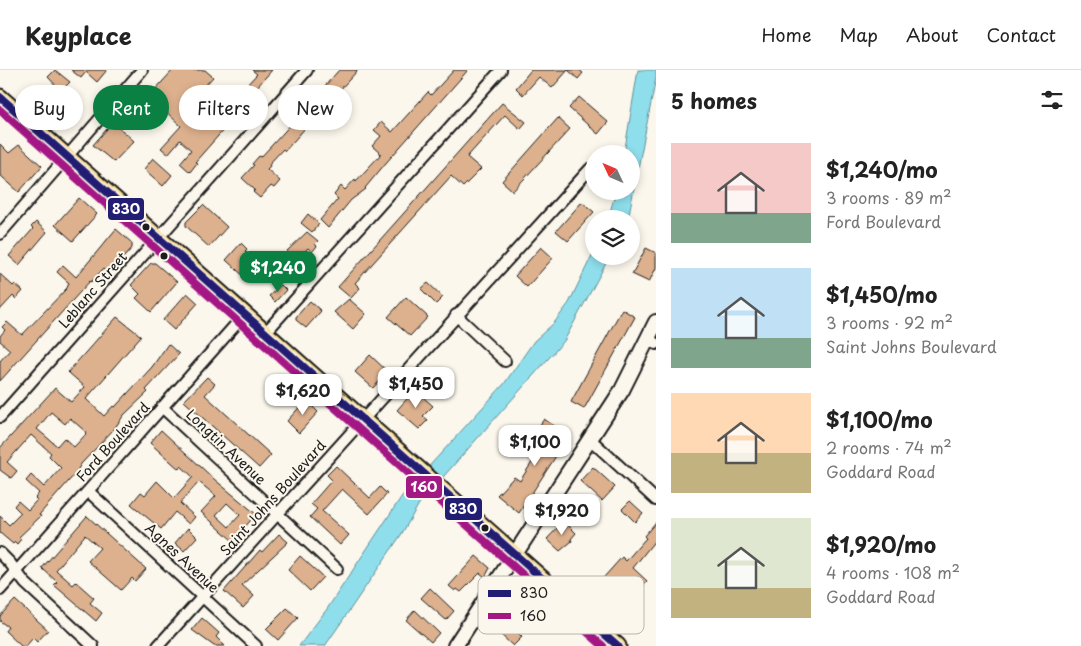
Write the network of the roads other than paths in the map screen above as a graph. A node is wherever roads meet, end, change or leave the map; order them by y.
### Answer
1 (142, 70) edge
2 (307, 70) edge
3 (501, 70) edge
4 (0, 97) edge
5 (68, 156) junction
6 (585, 174) edge
7 (0, 234) edge
8 (159, 236) junction
9 (246, 313) junction
10 (456, 315) junction
11 (656, 322) edge
12 (266, 332) junction
13 (652, 341) edge
14 (505, 361) dead end
15 (162, 407) junction
16 (0, 417) edge
17 (363, 420) junction
18 (590, 439) junction
19 (88, 491) junction
20 (656, 500) edge
21 (278, 514) junction
22 (0, 553) edge
23 (515, 554) junction
24 (337, 569) dead end
25 (16, 571) junction
26 (501, 576) edge
27 (540, 576) edge
28 (0, 590) edge
29 (203, 596) junction
30 (478, 611) edge
31 (605, 634) edge
32 (93, 646) edge
33 (158, 646) edge
34 (256, 646) edge
35 (455, 646) edge
36 (618, 646) edge

1 - 5 street
2 - 8 street, Leblanc Street
3 - 12 street
4 - 5 main road
5 - 7 street
5 - 8 main road
6 - 10 street, Saint Johns Boulevard
8 - 9 main road
8 - 16 street, Leblanc Street
9 - 12 main road
9 - 15 street, Ford Boulevard
10 - 14 street
10 - 17 street, Saint Johns Boulevard
11 - 13 street
12 - 17 main road
13 - 18 street
15 - 19 street, Ford Boulevard
15 - 21 street, Longtin Avenue
17 - 21 street, Saint Johns Boulevard
17 - 23 main road
18 - 20 street
18 - 23 street
19 - 25 street, Ford Boulevard
19 - 29 street, Agnes Avenue
21 - 24 street, Longtin Avenue
21 - 29 street, Saint Johns Boulevard
22 - 25 street
23 - 26 street
23 - 27 main road
25 - 28 street, Ford Boulevard
25 - 32 street
29 - 33 street, Saint Johns Boulevard
29 - 34 street, Agnes Avenue
30 - 35 street
31 - 36 main road

